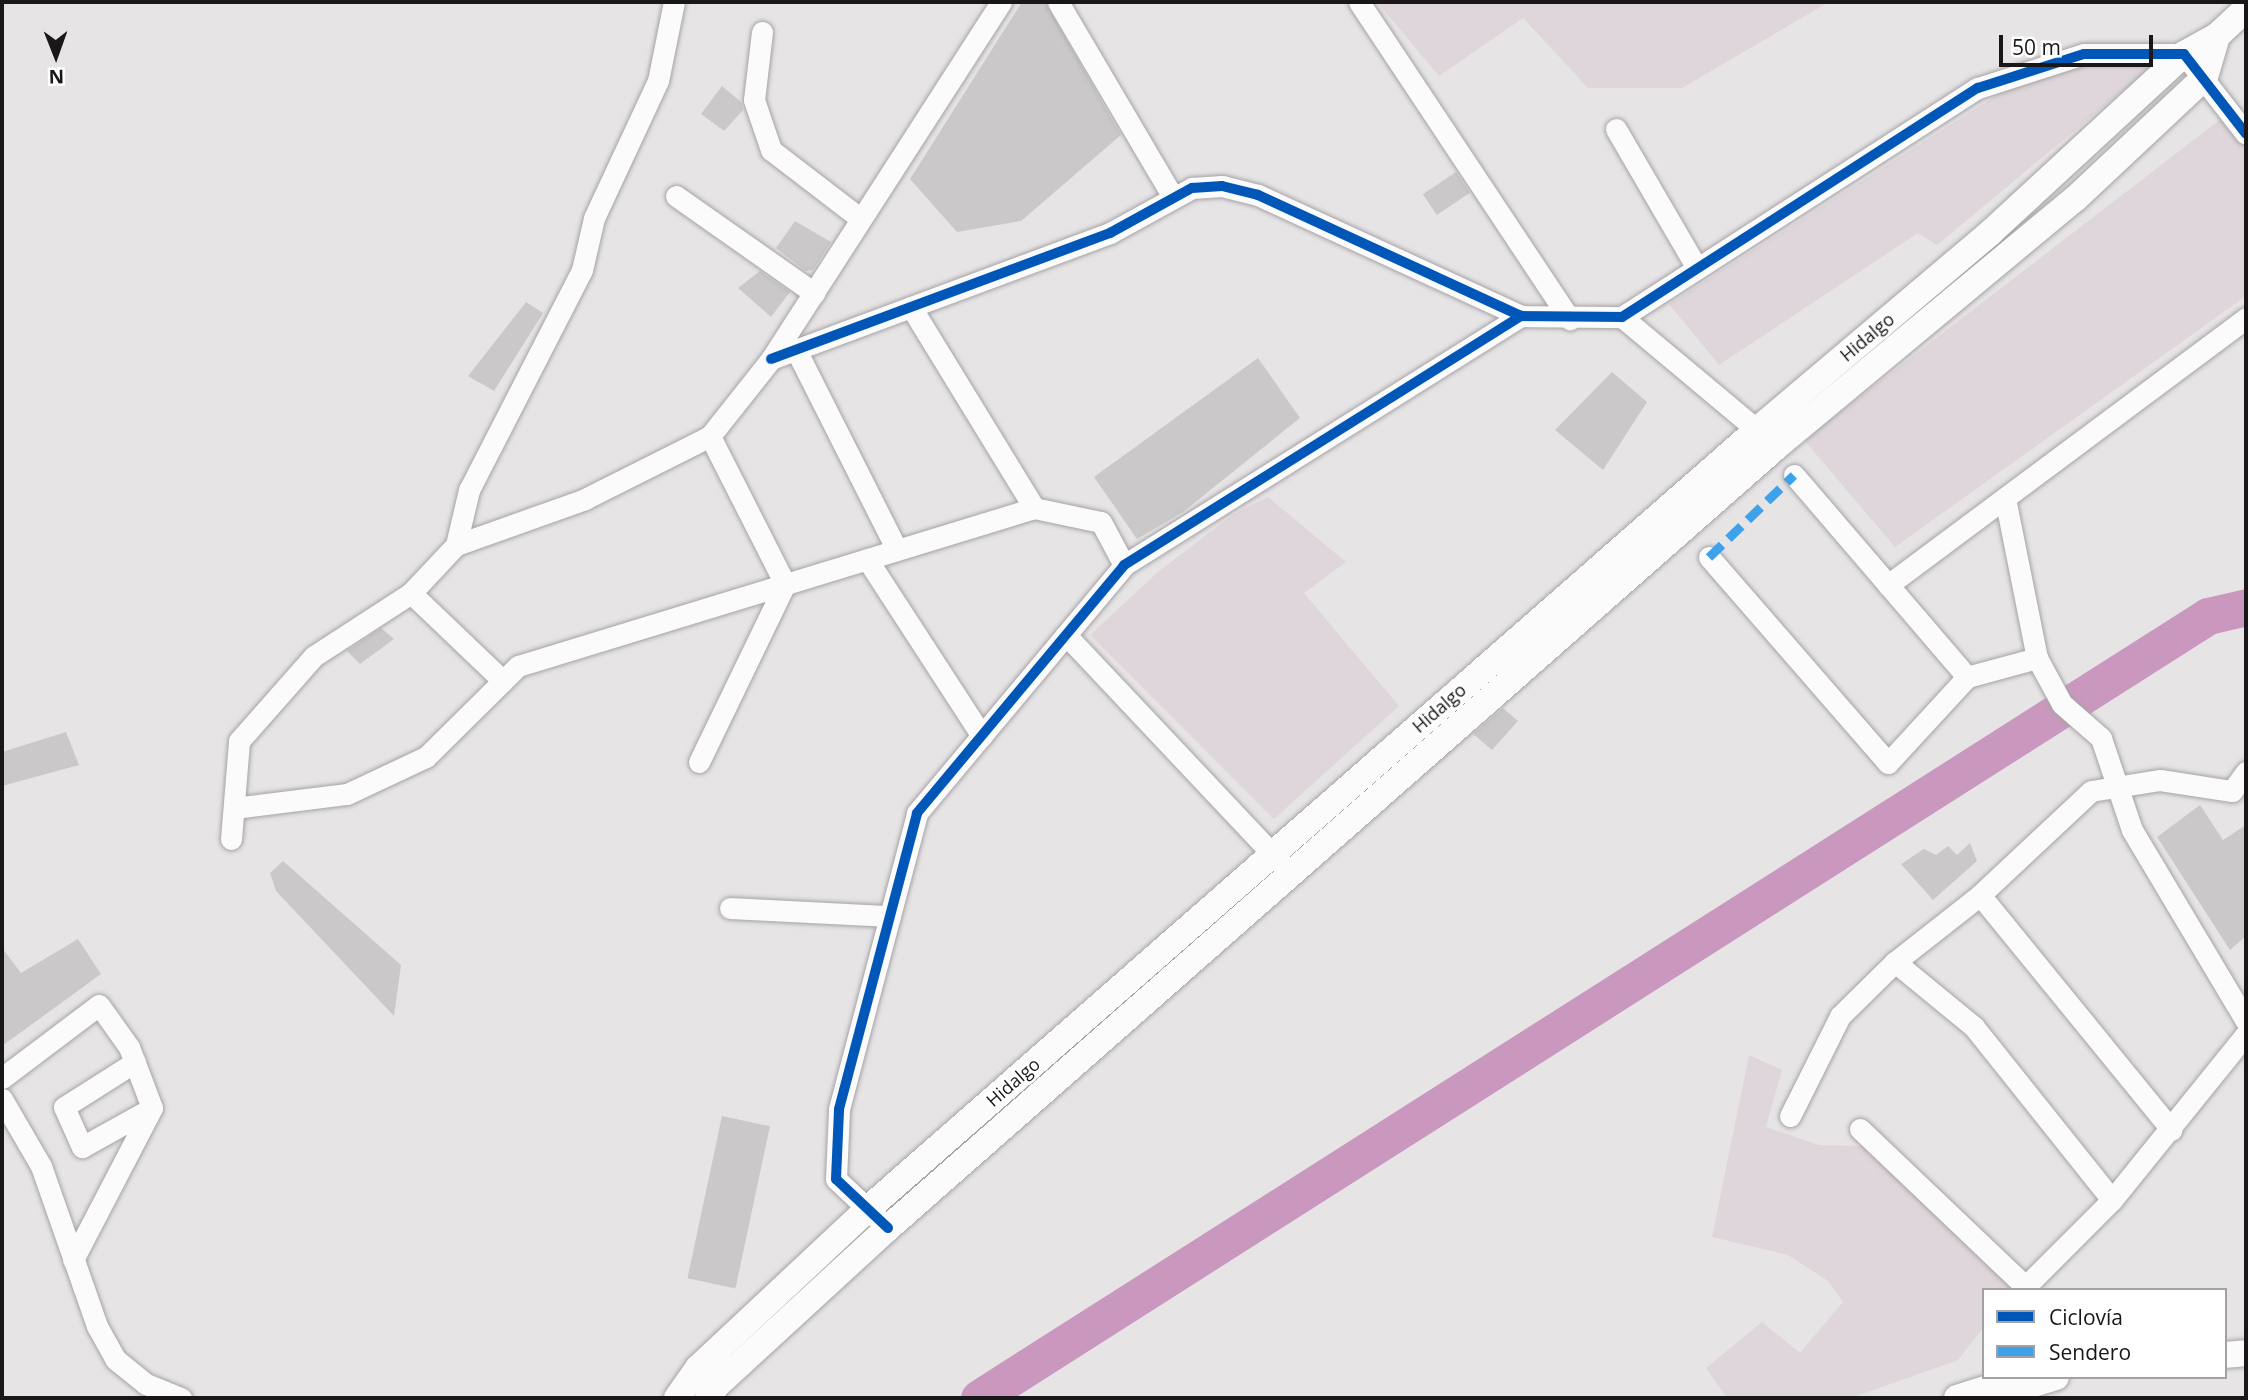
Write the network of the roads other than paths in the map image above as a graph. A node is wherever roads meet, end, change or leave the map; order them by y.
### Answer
1 (674, 2) edge
2 (1001, 2) edge
3 (1058, 2) edge
4 (1359, 2) edge
5 (2246, 9) edge
6 (762, 32) dead end
7 (2217, 36) junction
8 (2184, 54) junction
9 (2205, 76) junction
10 (2119, 116) junction
11 (1616, 129) dead end
12 (2246, 134) edge
13 (2140, 139) junction
14 (676, 196) dead end
15 (1173, 197) junction
16 (861, 219) junction
17 (1697, 268) junction
18 (814, 293) junction
19 (911, 307) junction
20 (1521, 316) junction
21 (1622, 317) junction
22 (2246, 318) edge
23 (1570, 319) junction
24 (796, 350) junction
25 (771, 359) junction
26 (710, 436) junction
27 (1767, 438) junction
28 (1794, 475) dead end
29 (2005, 498) junction
30 (1034, 508) junction
31 (456, 545) junction
32 (897, 550) junction
33 (1709, 557) dead end
34 (867, 559) junction
35 (1124, 565) junction
36 (785, 584) junction
37 (1888, 585) junction
38 (411, 593) junction
39 (1066, 635) junction
40 (2037, 658) junction
41 (1967, 677) junction
42 (503, 681) junction
43 (982, 736) junction
44 (699, 762) dead end
45 (2246, 772) edge
46 (2119, 784) junction
47 (2239, 798) edge
48 (234, 808) junction
49 (231, 839) dead end
50 (1272, 853) junction
51 (1290, 873) junction
52 (1980, 895) junction
53 (730, 908) dead end
54 (890, 916) junction
55 (1895, 962) junction
56 (2246, 1020) edge
57 (2246, 1034) edge
58 (135, 1062) junction
59 (2, 1078) edge
60 (2, 1099) edge
61 (152, 1108) junction
62 (1790, 1115) dead end
63 (1860, 1129) dead end
64 (2172, 1130) junction
65 (2112, 1200) junction
66 (870, 1207) junction
67 (888, 1228) junction
68 (73, 1259) junction
69 (2023, 1287) edge
70 (2246, 1343) edge
71 (2227, 1344) edge
72 (2246, 1353) edge
73 (2227, 1354) edge
74 (2016, 1379) edge
75 (2045, 1379) edge
76 (1975, 1392) edge
77 (181, 1398) edge
78 (677, 1398) edge
79 (708, 1398) edge

1 - 31 street
2 - 16 street
3 - 15 street
4 - 23 street
5 - 7 main road, Hidalgo
6 - 16 street
7 - 8 main road, Hidalgo
7 - 9 main road, Hidalgo
8 - 9 street
8 - 10 main road, Hidalgo
8 - 17 street
9 - 12 street
9 - 13 main road, Hidalgo
10 - 13 main road
10 - 27 main road, Hidalgo
11 - 17 street
13 - 27 main road, Hidalgo
14 - 18 street
15 - 19 street
15 - 20 street
16 - 18 street
17 - 21 street
18 - 25 street
19 - 24 street
19 - 30 street
20 - 23 street
20 - 35 street
21 - 23 street
21 - 27 street
22 - 29 street
24 - 25 street
24 - 32 street
25 - 26 street
26 - 31 street
26 - 36 street
27 - 50 main road, Hidalgo
27 - 51 main road, Hidalgo
28 - 37 street
29 - 37 street
29 - 40 street
30 - 32 street
30 - 35 street
31 - 38 street
32 - 34 street
33 - 41 street
34 - 36 street
34 - 43 street
35 - 39 street
36 - 42 street
36 - 44 street
37 - 41 street
38 - 42 street
38 - 48 street
39 - 43 street
39 - 50 street
40 - 41 street
40 - 46 street
42 - 48 street
43 - 54 street
45 - 47 street
46 - 47 street
46 - 52 street
46 - 56 street
48 - 49 street
50 - 51 street
50 - 66 main road, Hidalgo
51 - 67 main road, Hidalgo
52 - 55 street
52 - 64 street
53 - 54 street
54 - 66 street
55 - 62 street
55 - 65 street
57 - 64 street
58 - 59 street
58 - 61 street
58 - 61 street
60 - 68 street
61 - 68 street
63 - 69 street
64 - 65 street
65 - 69 street
66 - 67 street
66 - 78 main road, Hidalgo
67 - 79 main road, Hidalgo
68 - 77 street
70 - 71 main road
72 - 73 main road
74 - 76 main road
75 - 76 main road

